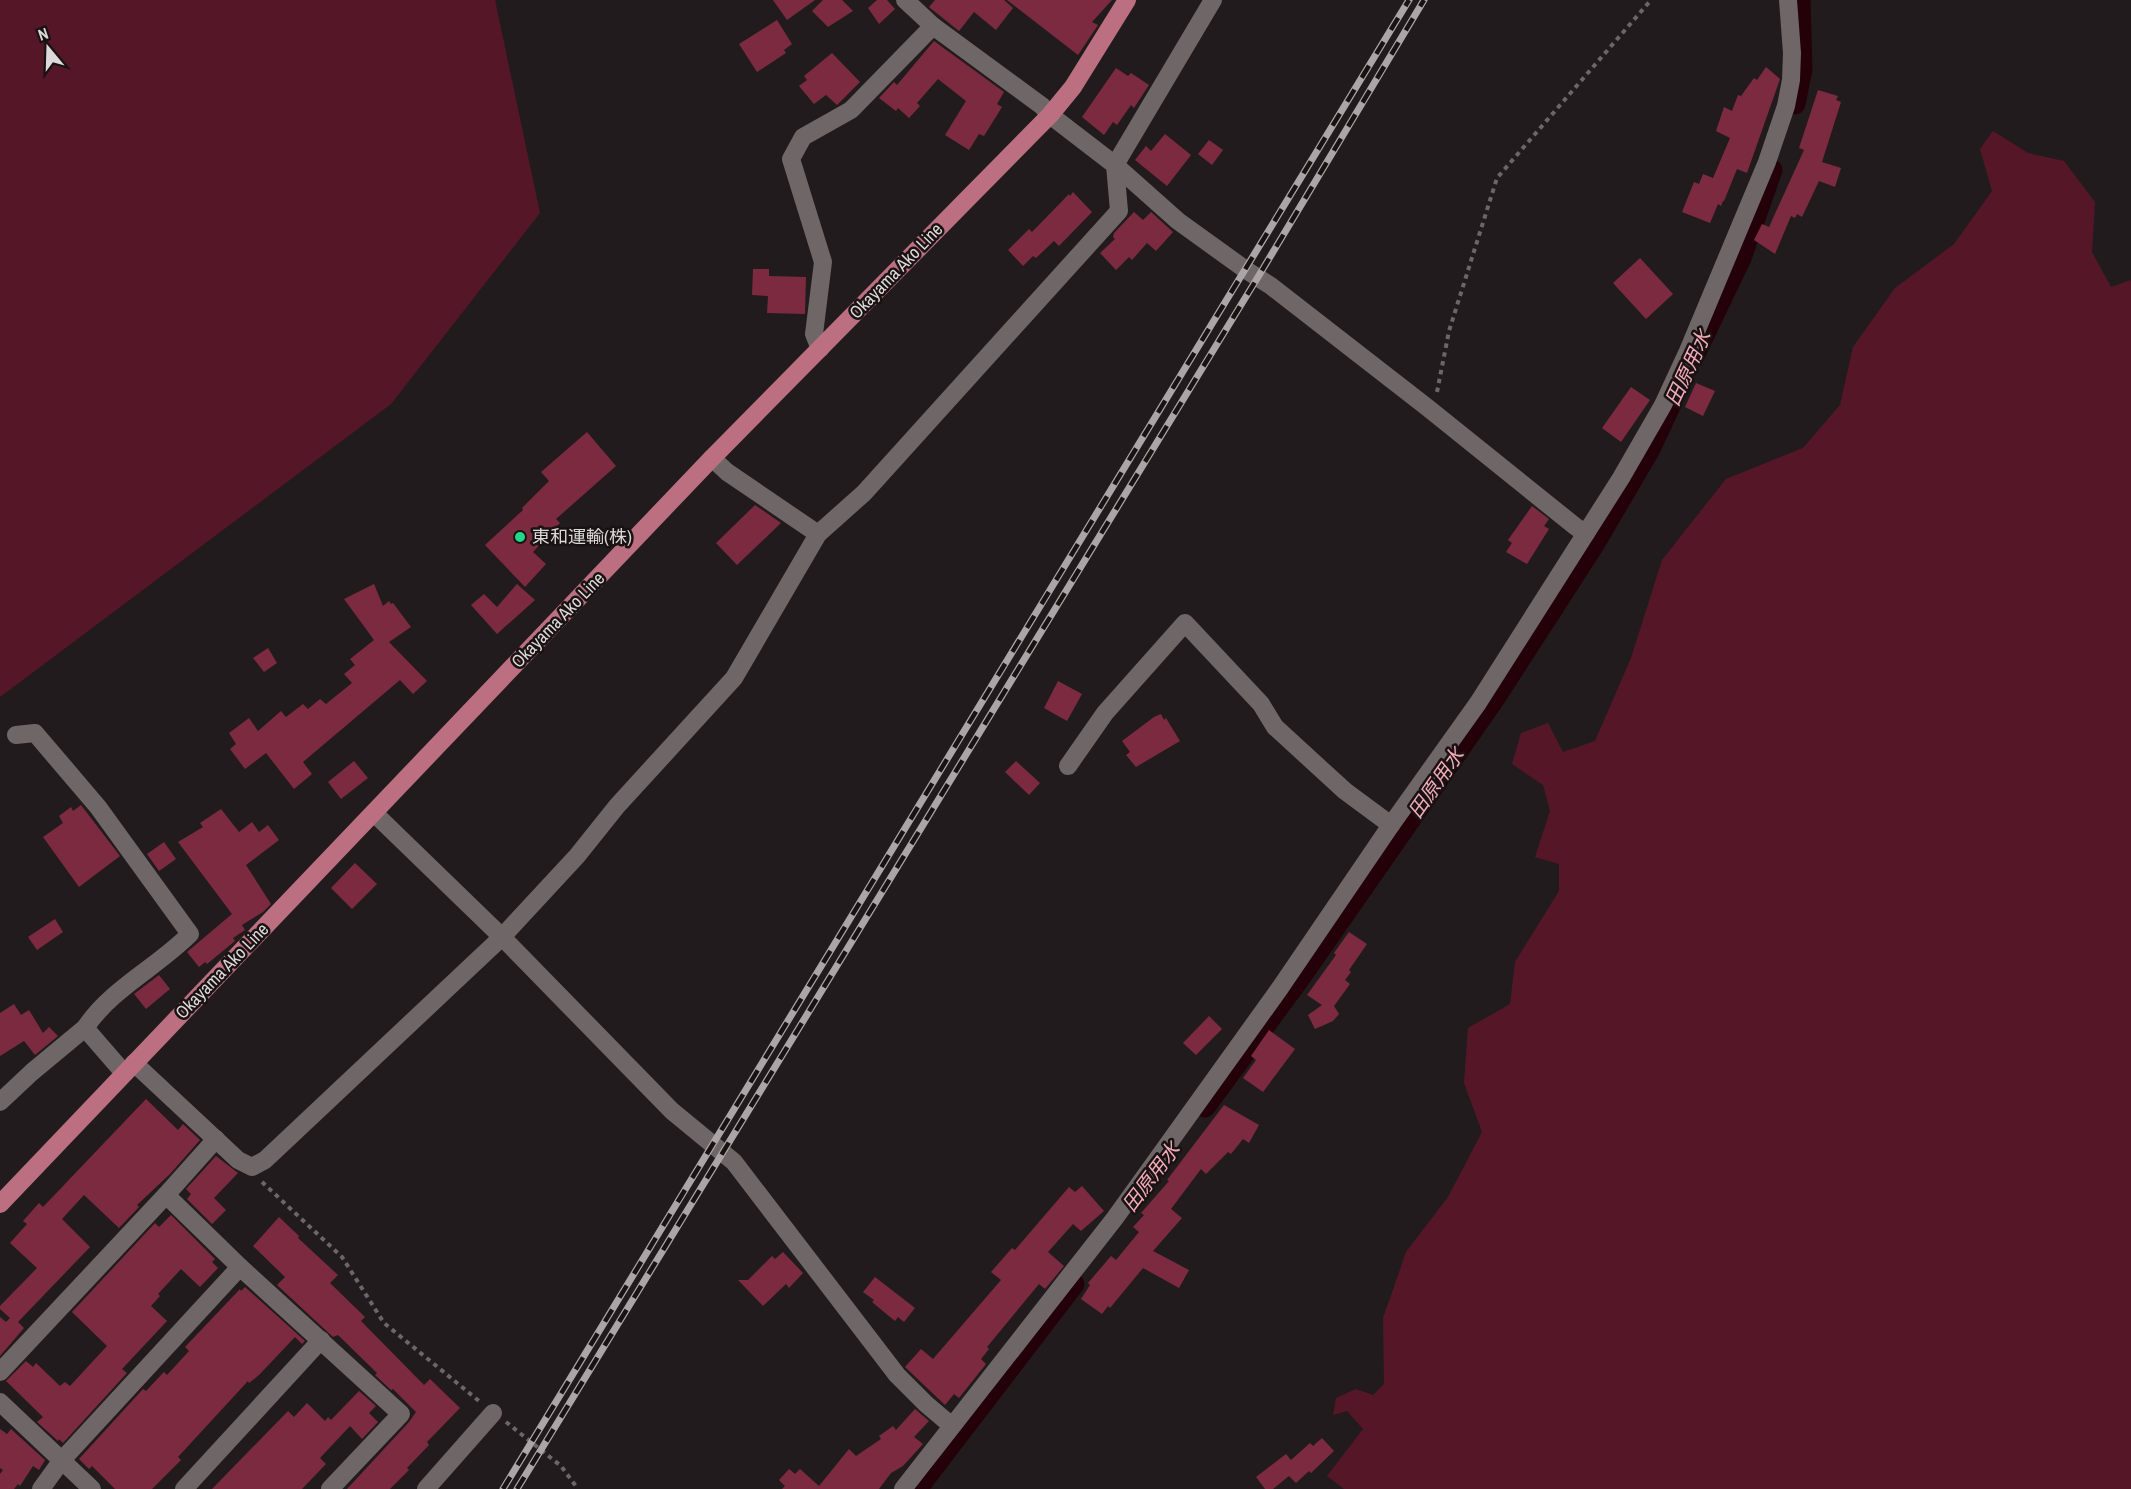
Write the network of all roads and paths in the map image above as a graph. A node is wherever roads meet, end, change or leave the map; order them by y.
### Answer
1 (1127, 0) edge
2 (1213, 0) edge
3 (1651, 0) edge
4 (1788, 0) edge
5 (911, 2) edge
6 (933, 26) junction
7 (1050, 116) junction
8 (1114, 165) junction
9 (820, 350) junction
10 (1428, 408) junction
11 (712, 458) junction
12 (1586, 533) junction
13 (818, 534) junction
14 (16, 735) dead end
15 (1068, 766) dead end
16 (374, 813) junction
17 (1391, 825) junction
18 (502, 937) junction
19 (85, 1028) junction
20 (129, 1068) junction
21 (0, 1102) edge
22 (216, 1139) junction
23 (252, 1167) junction
24 (166, 1195) junction
25 (0, 1204) edge
26 (240, 1267) junction
27 (321, 1340) junction
28 (0, 1372) edge
29 (0, 1402) edge
30 (493, 1413) junction
31 (952, 1426) junction
32 (62, 1460) junction
33 (41, 1489) edge
34 (92, 1489) edge
35 (184, 1489) edge
36 (330, 1489) edge
37 (426, 1489) edge
38 (578, 1489) edge
39 (903, 1489) edge

1 - 7 main road, Okayama Ako Line
2 - 8 street
3 - 10 path
4 - 12 street
5 - 6 street
6 - 7 street
6 - 9 street
7 - 8 street
7 - 9 main road, Okayama Ako Line
8 - 10 street
8 - 13 street
9 - 11 main road, Okayama Ako Line
10 - 12 street
11 - 13 street
11 - 16 main road, Okayama Ako Line
12 - 17 street
13 - 18 street
14 - 19 street
15 - 17 street
16 - 18 street
16 - 20 main road, Okayama Ako Line
17 - 31 street
18 - 23 street
18 - 31 street
19 - 20 street
19 - 21 street
20 - 22 street
20 - 25 main road, Okayama Ako Line
22 - 23 street
22 - 24 street
23 - 30 path
24 - 26 street
24 - 28 street
26 - 27 street
26 - 32 street
27 - 35 street
27 - 36 street
29 - 32 street
30 - 37 street
30 - 38 path
31 - 39 street
32 - 33 street
32 - 34 street

